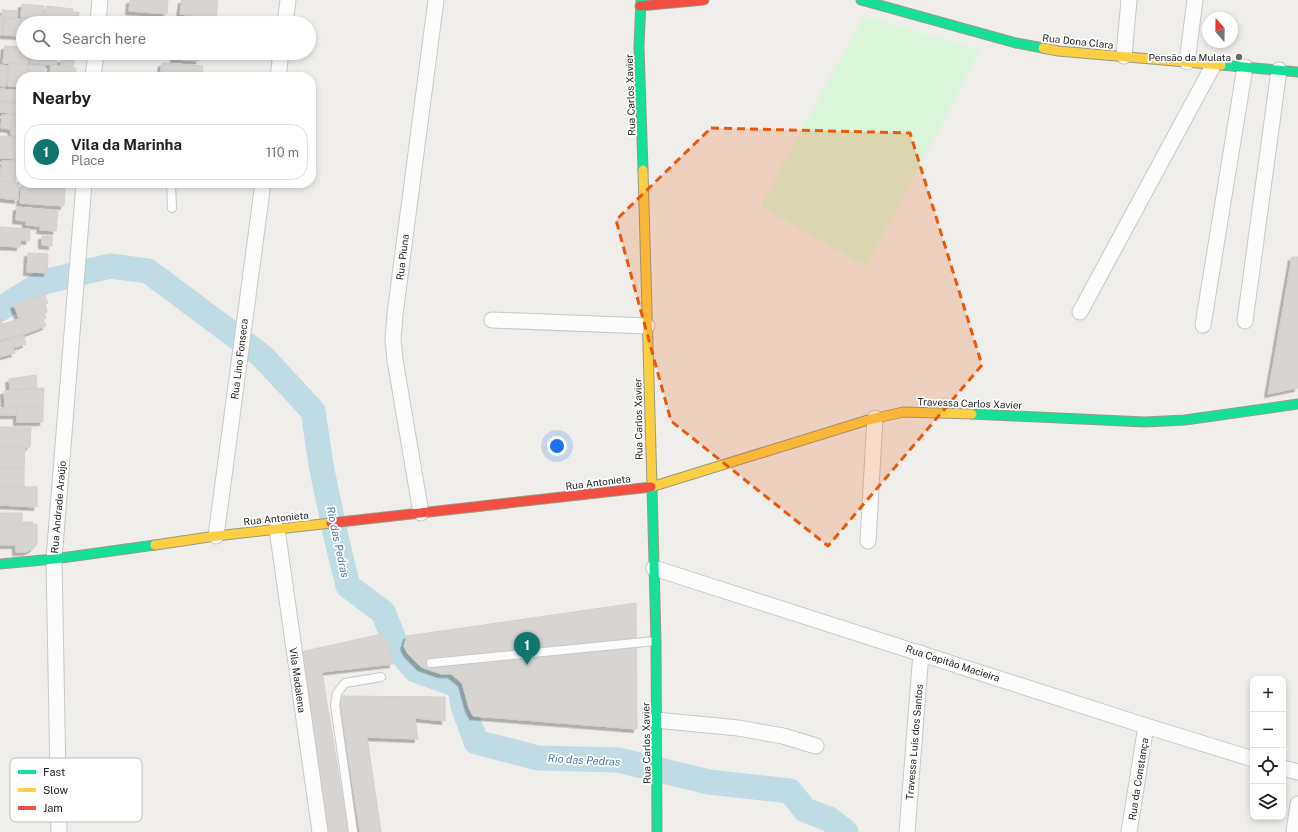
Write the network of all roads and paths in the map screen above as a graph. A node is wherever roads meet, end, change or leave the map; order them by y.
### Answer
1 (100, 0) edge
2 (288, 0) edge
3 (436, 0) edge
4 (704, 0) edge
5 (861, 0) edge
6 (1129, 0) edge
7 (1195, 0) edge
8 (640, 3) edge
9 (99, 16) edge
10 (286, 16) edge
11 (1124, 56) junction
12 (95, 60) edge
13 (280, 60) edge
14 (1187, 62) junction
15 (1214, 64) junction
16 (1245, 67) junction
17 (1279, 70) junction
18 (94, 72) edge
19 (279, 72) edge
20 (1298, 72) edge
21 (84, 188) edge
22 (171, 188) edge
23 (262, 188) edge
24 (172, 208) dead end
25 (1080, 312) dead end
26 (492, 320) dead end
27 (1245, 321) dead end
28 (1203, 325) dead end
29 (647, 326) junction
30 (1298, 404) edge
31 (875, 418) junction
32 (651, 486) junction
33 (421, 513) junction
34 (277, 529) junction
35 (216, 536) junction
36 (868, 541) dead end
37 (54, 559) junction
38 (0, 564) edge
39 (654, 568) junction
40 (656, 641) junction
41 (921, 653) junction
42 (431, 663) dead end
43 (381, 677) dead end
44 (656, 720) junction
45 (1146, 726) junction
46 (816, 746) dead end
47 (58, 758) edge
48 (1250, 758) edge
49 (1286, 769) edge
50 (1298, 772) edge
51 (1298, 804) edge
52 (59, 822) edge
53 (59, 832) edge
54 (320, 832) edge
55 (352, 832) edge
56 (657, 832) edge
57 (907, 832) edge
58 (1129, 832) edge
59 (1294, 832) edge

1 - 9 street
2 - 10 street
3 - 33 street, Rua Piuna
4 - 8 street
5 - 11 street, Rua Dona Clara
6 - 11 street
7 - 14 street
8 - 29 street, Rua Carlos Xavier
11 - 14 street, Rua Dona Clara
12 - 18 street
13 - 19 street
14 - 15 street, Rua Dona Clara
15 - 16 street, Rua Dona Clara
15 - 25 street
16 - 17 street, Rua Dona Clara
16 - 28 street
17 - 20 street, Rua Dona Clara
17 - 27 street
21 - 37 street, Rua Andrade Araújo
22 - 24 lane
23 - 35 street, Rua Lino Fonseca
26 - 29 street
29 - 32 street, Rua Carlos Xavier
30 - 31 street, Travessa Carlos Xavier
31 - 32 street, Travessa Carlos Xavier
31 - 36 street
32 - 33 street, Rua Antonieta
32 - 39 street, Rua Carlos Xavier
33 - 34 street, Rua Antonieta
34 - 35 street, Rua Antonieta
34 - 54 street, Vila Madalena
35 - 37 street, Rua Antonieta
37 - 38 street, Rua Antonieta
37 - 47 street, Rua Andrade Araújo
39 - 40 street, Rua Carlos Xavier
39 - 41 street, Rua Capitão Macieira
40 - 42 lane
40 - 44 street, Rua Carlos Xavier
41 - 45 street, Rua Capitão Macieira
41 - 57 street, Travessa Luís dos Santos
43 - 55 lane
44 - 46 street
44 - 56 street, Rua Carlos Xavier
45 - 48 street, Rua Capitão Macieira
45 - 58 street, Rua da Constança
49 - 50 street
51 - 59 street
52 - 53 street, Rua Andrade Araújo

